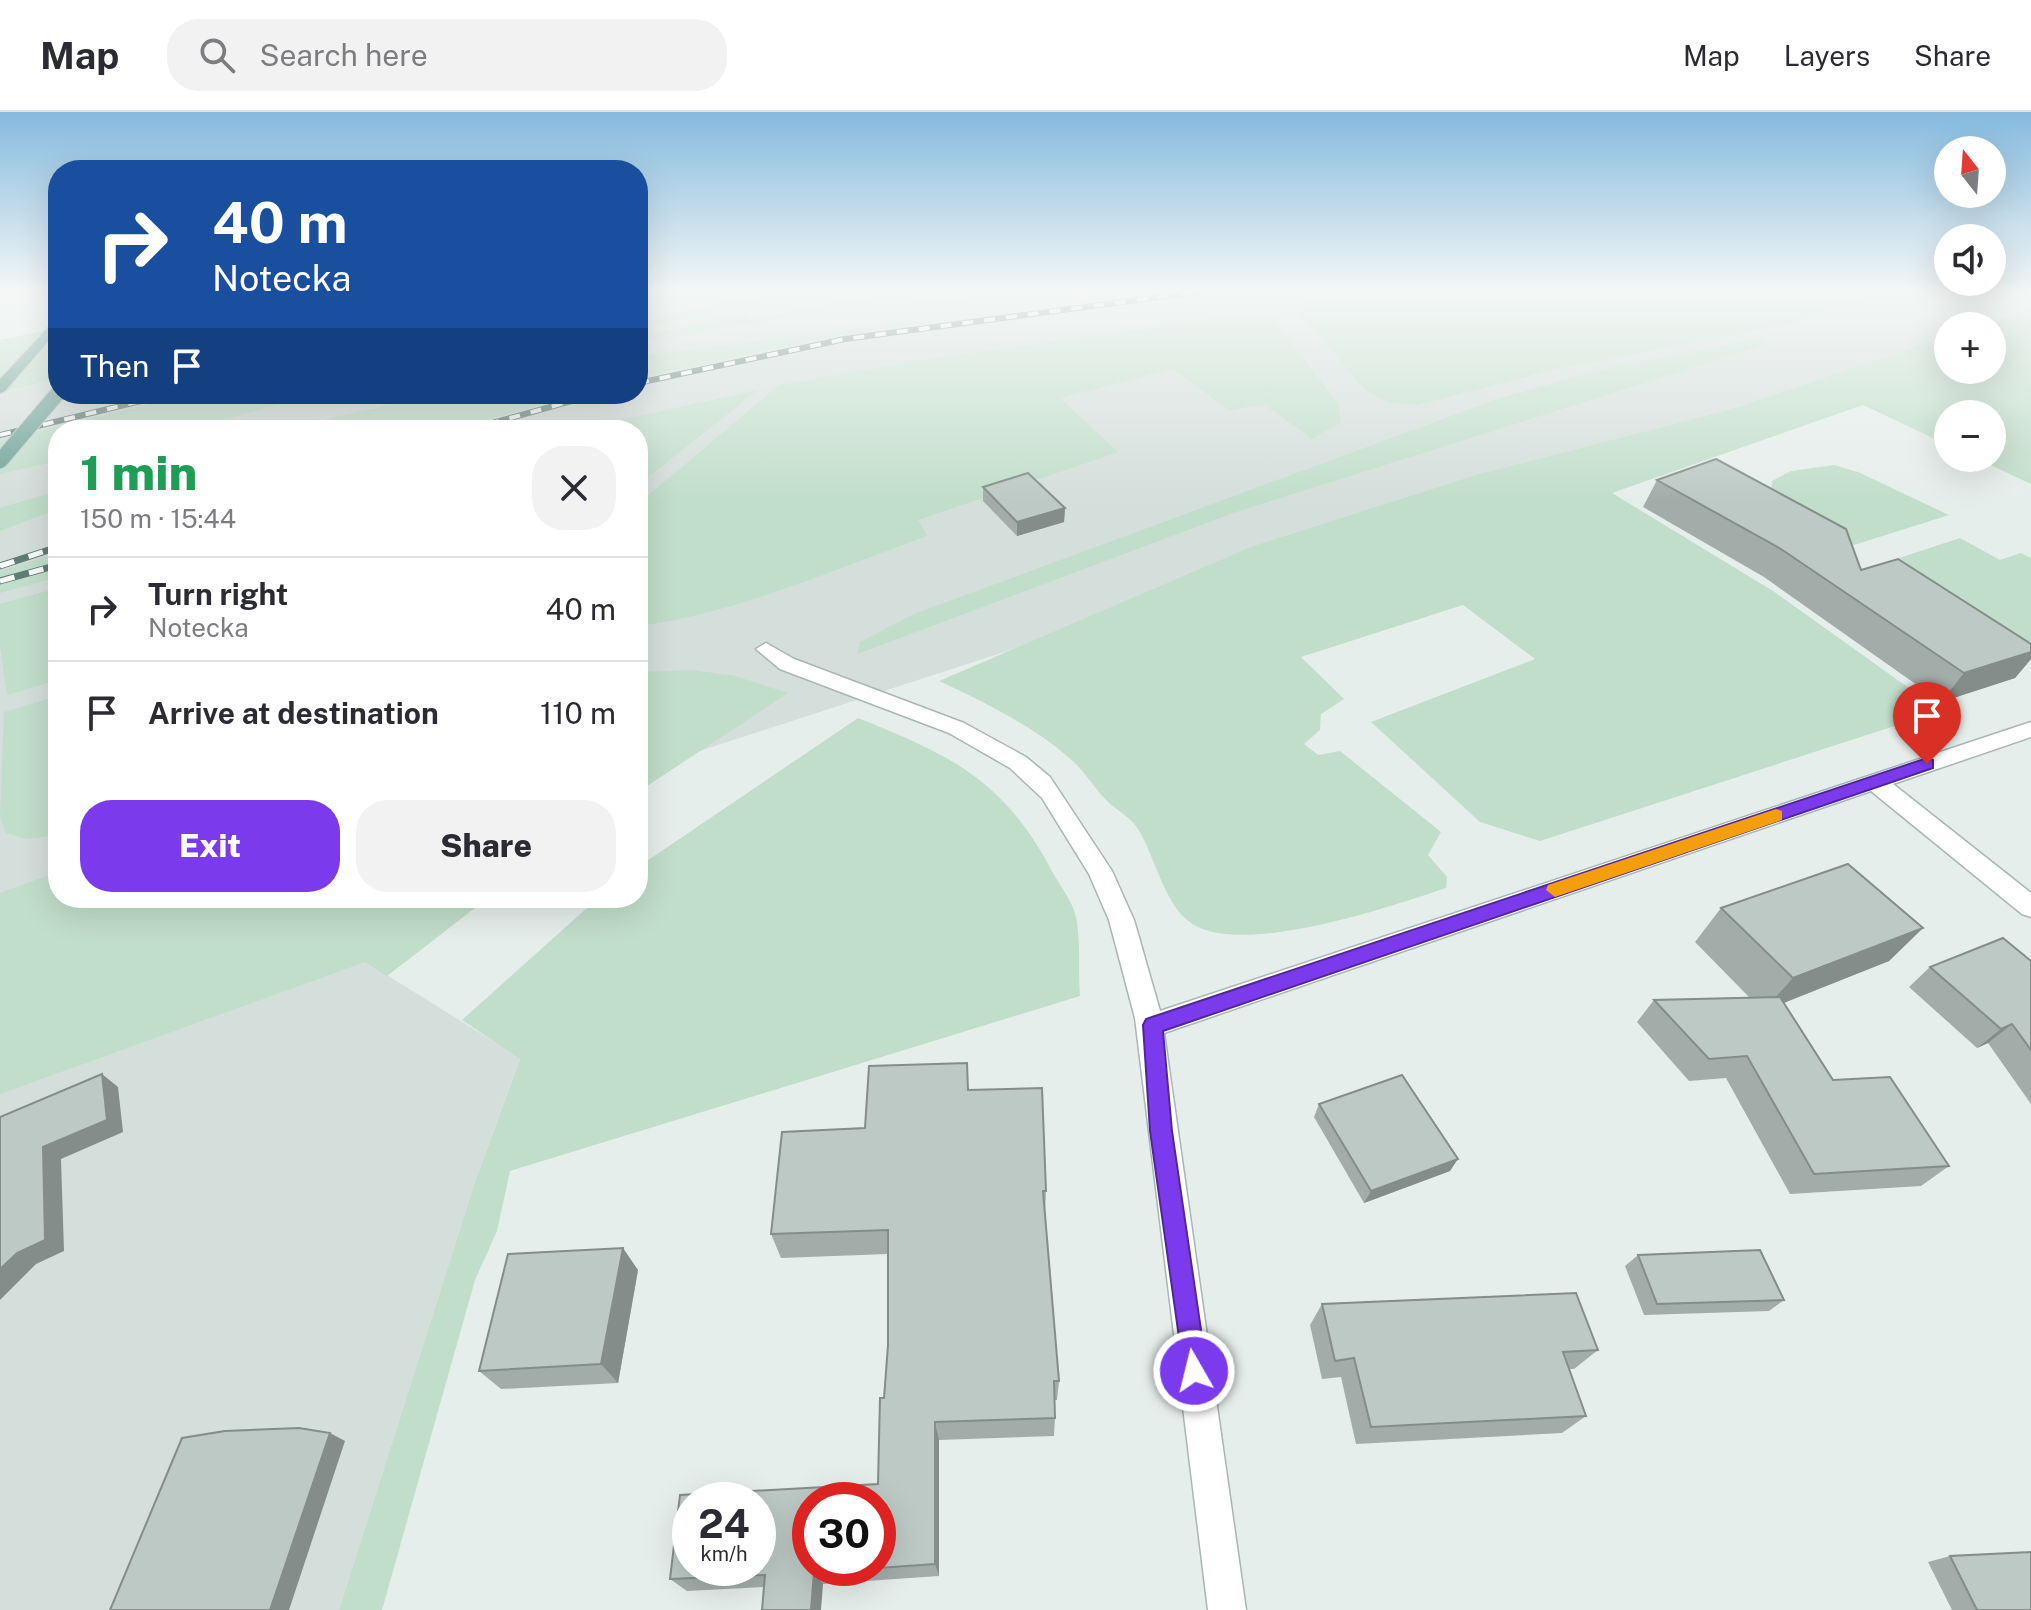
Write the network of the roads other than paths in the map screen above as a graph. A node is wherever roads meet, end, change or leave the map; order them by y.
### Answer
1 (23, 362) edge
2 (0, 388) edge
3 (49, 404) edge
4 (0, 461) edge
5 (766, 649) dead end
6 (2031, 729) edge
7 (1875, 782) junction
8 (2031, 907) edge
9 (1153, 1025) junction
10 (1227, 1610) edge

1 - 2 main road
3 - 4 main road, bridge
5 - 9 street
6 - 7 street
7 - 8 street
7 - 9 street
9 - 10 street

